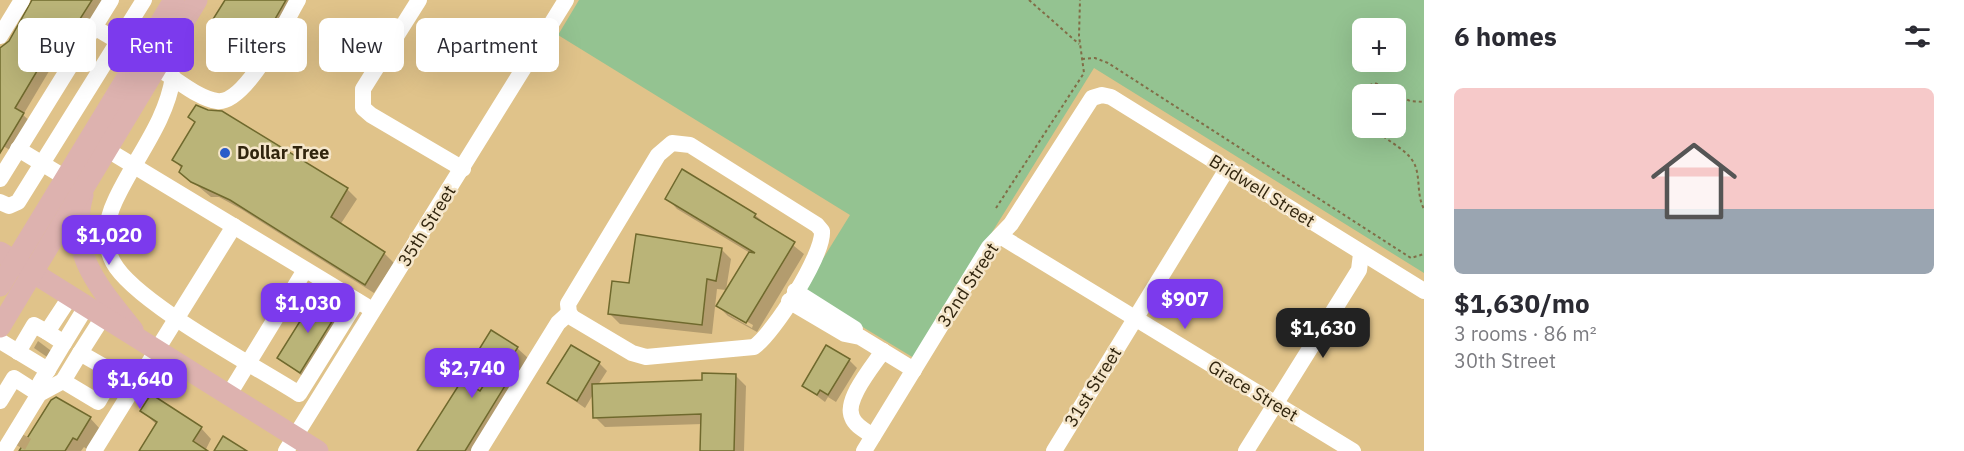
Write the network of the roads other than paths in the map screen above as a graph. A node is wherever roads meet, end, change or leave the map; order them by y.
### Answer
1 (22, 0) edge
2 (111, 0) edge
3 (144, 0) edge
4 (174, 0) edge
5 (197, 0) edge
6 (298, 0) edge
7 (419, 0) edge
8 (567, 0) edge
9 (133, 18) edge
10 (169, 18) edge
11 (186, 18) edge
12 (96, 24) edge
13 (0, 36) edge
14 (108, 58) edge
15 (66, 72) edge
16 (153, 72) edge
17 (154, 72) edge
18 (159, 72) edge
19 (166, 72) edge
20 (1098, 96) joint
21 (18, 149) junction
22 (106, 149) junction
23 (42, 164) junction
24 (134, 166) junction
25 (3, 169) edge
26 (463, 169) junction
27 (1227, 169) junction
28 (66, 177) junction
29 (87, 180) junction
30 (0, 202) edge
31 (234, 226) junction
32 (1000, 237) junction
33 (1361, 254) junction
34 (15, 262) edge
35 (305, 270) junction
36 (0, 286) edge
37 (1424, 291) edge
38 (792, 296) junction
39 (357, 301) junction
40 (86, 307) junction
41 (374, 312) junction
42 (569, 313) junction
43 (177, 317) junction
44 (1135, 320) junction
45 (0, 327) edge
46 (47, 332) junction
47 (0, 341) edge
48 (64, 343) junction
49 (150, 348) junction
50 (883, 351) junction
51 (18, 352) junction
52 (80, 353) junction
53 (249, 362) junction
54 (48, 370) junction
55 (914, 370) junction
56 (116, 373) junction
57 (63, 381) junction
58 (135, 385) junction
59 (39, 394) junction
60 (228, 396) junction
61 (0, 401) edge
62 (1275, 405) junction
63 (25, 417) junction
64 (873, 436) junction
65 (291, 445) edge
66 (14, 446) edge
67 (94, 451) edge
68 (318, 451) edge
69 (479, 451) edge
70 (864, 451) edge
71 (1054, 451) edge
72 (1246, 451) edge
73 (1353, 451) edge

1 - 13 street
2 - 12 street
3 - 9 street
4 - 10 main road
5 - 11 main road
6 - 19 street
7 - 26 street
8 - 26 street, 35th Street
14 - 23 street
15 - 21 street
16 - 28 main road
17 - 22 main road
18 - 24 street
20 - 27 street, Bridwell Street
20 - 32 street, 32nd Street
21 - 23 street
21 - 25 street
22 - 24 street
22 - 29 main road
23 - 28 street
23 - 30 street
24 - 31 street
24 - 43 street
26 - 41 street, 35th Street
27 - 33 street, Bridwell Street
27 - 44 street, 31st Street
28 - 34 main road
29 - 34 main road
29 - 49 main road
31 - 35 street
31 - 43 street
32 - 44 street, Grace Street
32 - 55 street, 32nd Street
33 - 37 street, Bridwell Street
33 - 62 street
34 - 36 main road
34 - 40 main road
34 - 45 main road
35 - 39 street
35 - 53 street
38 - 42 street
38 - 42 street
38 - 50 street
39 - 41 street
39 - 53 street
40 - 46 street
40 - 48 street
40 - 49 main road
40 - 52 street
41 - 65 street, 35th Street
42 - 69 street
43 - 49 street
43 - 53 street
44 - 62 street, Grace Street
44 - 71 street, 31st Street
46 - 48 street
46 - 51 street
47 - 51 street
48 - 54 street
49 - 58 street
49 - 60 main road
50 - 55 street
50 - 64 street
51 - 54 street
52 - 56 street
52 - 57 street
53 - 60 street
54 - 59 street
55 - 64 street, 32nd Street
56 - 57 street
56 - 58 street
57 - 59 street
58 - 67 street
59 - 61 street
59 - 63 street
60 - 65 main road
62 - 72 street
62 - 73 street, Grace Street
63 - 66 street
63 - 66 street
64 - 70 street, 32nd Street
65 - 68 main road

